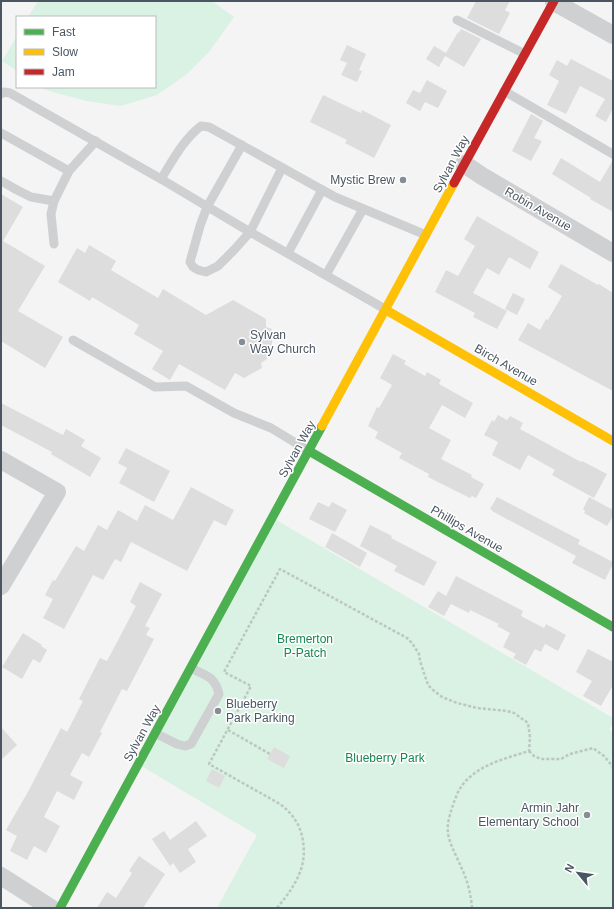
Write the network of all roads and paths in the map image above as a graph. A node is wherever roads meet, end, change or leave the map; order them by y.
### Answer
1 (554, 1) edge
2 (457, 20) dead end
3 (613, 35) edge
4 (525, 54) junction
5 (504, 91) junction
6 (1, 94) edge
7 (1, 133) edge
8 (96, 141) junction
9 (242, 145) junction
10 (613, 154) edge
11 (464, 164) junction
12 (282, 168) junction
13 (69, 171) junction
14 (161, 179) junction
15 (1, 181) edge
16 (322, 190) junction
17 (54, 201) junction
18 (207, 207) junction
19 (363, 209) junction
20 (250, 232) junction
21 (426, 235) junction
22 (54, 244) dead end
23 (288, 253) junction
24 (613, 253) edge
25 (326, 275) junction
26 (386, 310) junction
27 (73, 340) dead end
28 (613, 441) edge
29 (309, 451) junction
30 (1, 460) edge
31 (1, 586) edge
32 (613, 628) edge
33 (191, 668) junction
34 (228, 730) junction
35 (155, 733) junction
36 (530, 750) junction
37 (270, 754) dead end
38 (613, 767) edge
39 (1, 876) edge
40 (51, 908) edge
41 (60, 908) edge
42 (276, 908) edge
43 (472, 908) edge

1 - 3 street
1 - 4 main road, Sylvan Way
2 - 4 lane
4 - 5 main road, Sylvan Way
5 - 10 lane
5 - 11 main road, Sylvan Way
6 - 8 lane
7 - 13 lane
8 - 13 lane
8 - 14 lane
9 - 12 lane
9 - 14 lane
9 - 18 lane
11 - 21 main road, Sylvan Way
11 - 24 street, Robin Avenue
12 - 16 lane
12 - 20 lane
13 - 17 lane
14 - 18 lane
15 - 17 lane
16 - 19 lane
16 - 23 lane
17 - 22 lane
18 - 20 lane
18 - 20 lane
19 - 21 lane
19 - 25 lane
20 - 23 lane
21 - 26 main road, Sylvan Way
23 - 25 lane
25 - 26 lane
26 - 28 main road, Birch Avenue
26 - 29 main road, Sylvan Way
27 - 29 lane
29 - 32 main road, Phillips Avenue
29 - 33 main road, Sylvan Way
30 - 31 street
33 - 35 main road, Sylvan Way
33 - 35 lane
34 - 36 path
34 - 37 path
34 - 42 path
35 - 41 main road, Sylvan Way
36 - 38 path
36 - 43 path
39 - 40 street

